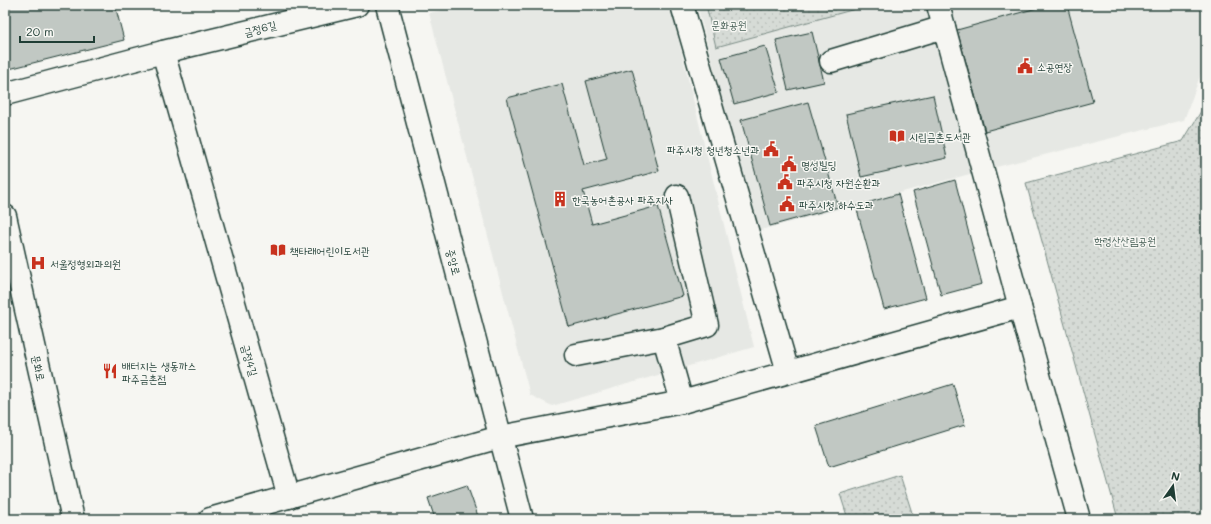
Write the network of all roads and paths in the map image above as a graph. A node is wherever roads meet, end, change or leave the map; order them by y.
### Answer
1 (357, 5) edge
2 (388, 5) edge
3 (682, 5) edge
4 (938, 5) edge
5 (944, 27) junction
6 (163, 52) junction
7 (831, 61) dead end
8 (5, 94) edge
9 (677, 196) dead end
10 (5, 216) edge
11 (1020, 307) junction
12 (664, 338) junction
13 (576, 354) dead end
14 (788, 372) junction
15 (682, 402) junction
16 (500, 437) junction
17 (289, 497) junction
18 (73, 519) edge
19 (210, 519) edge
20 (522, 519) edge
21 (1079, 519) edge

1 - 6 street, 금정6길
2 - 16 street, 중앙로
3 - 14 street
4 - 5 street
5 - 7 street
5 - 11 street
6 - 8 street, 금정6길
6 - 17 street, 금정4길
9 - 12 street
10 - 18 street, 문화로
11 - 14 street
11 - 21 street
12 - 13 street
12 - 15 street
14 - 15 street
15 - 16 street
16 - 17 street
16 - 20 street, 중앙로
17 - 19 street

